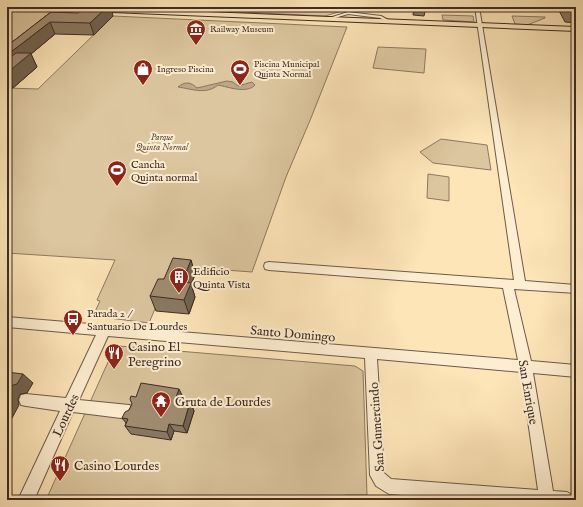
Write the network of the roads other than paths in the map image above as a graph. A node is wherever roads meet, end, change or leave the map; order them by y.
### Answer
1 (39, 7) edge
2 (477, 7) edge
3 (111, 8) edge
4 (145, 9) edge
5 (368, 9) dead end
6 (365, 18) junction
7 (481, 28) junction
8 (576, 30) edge
9 (269, 266) dead end
10 (514, 285) junction
11 (576, 289) edge
12 (7, 322) edge
13 (105, 330) junction
14 (371, 354) junction
15 (526, 367) junction
16 (576, 371) edge
17 (26, 400) dead end
18 (70, 405) junction
19 (130, 412) edge
20 (546, 499) edge
21 (26, 500) edge
22 (567, 500) edge

1 - 3 main road
2 - 7 street, San Enrique
3 - 4 main road
4 - 6 main road
5 - 6 street
6 - 7 main road
7 - 8 main road
7 - 10 street, San Enrique
9 - 10 street
10 - 11 street
10 - 15 street, San Enrique
12 - 13 street, Santo Domingo
13 - 14 street, Santo Domingo
13 - 18 street, Lourdes
14 - 15 street, Santo Domingo
14 - 20 street, San Gumercindo
15 - 16 street, Santo Domingo
15 - 20 street, San Enrique
17 - 18 street
18 - 19 street
18 - 21 street, Lourdes
20 - 22 street, San Gumercindo

